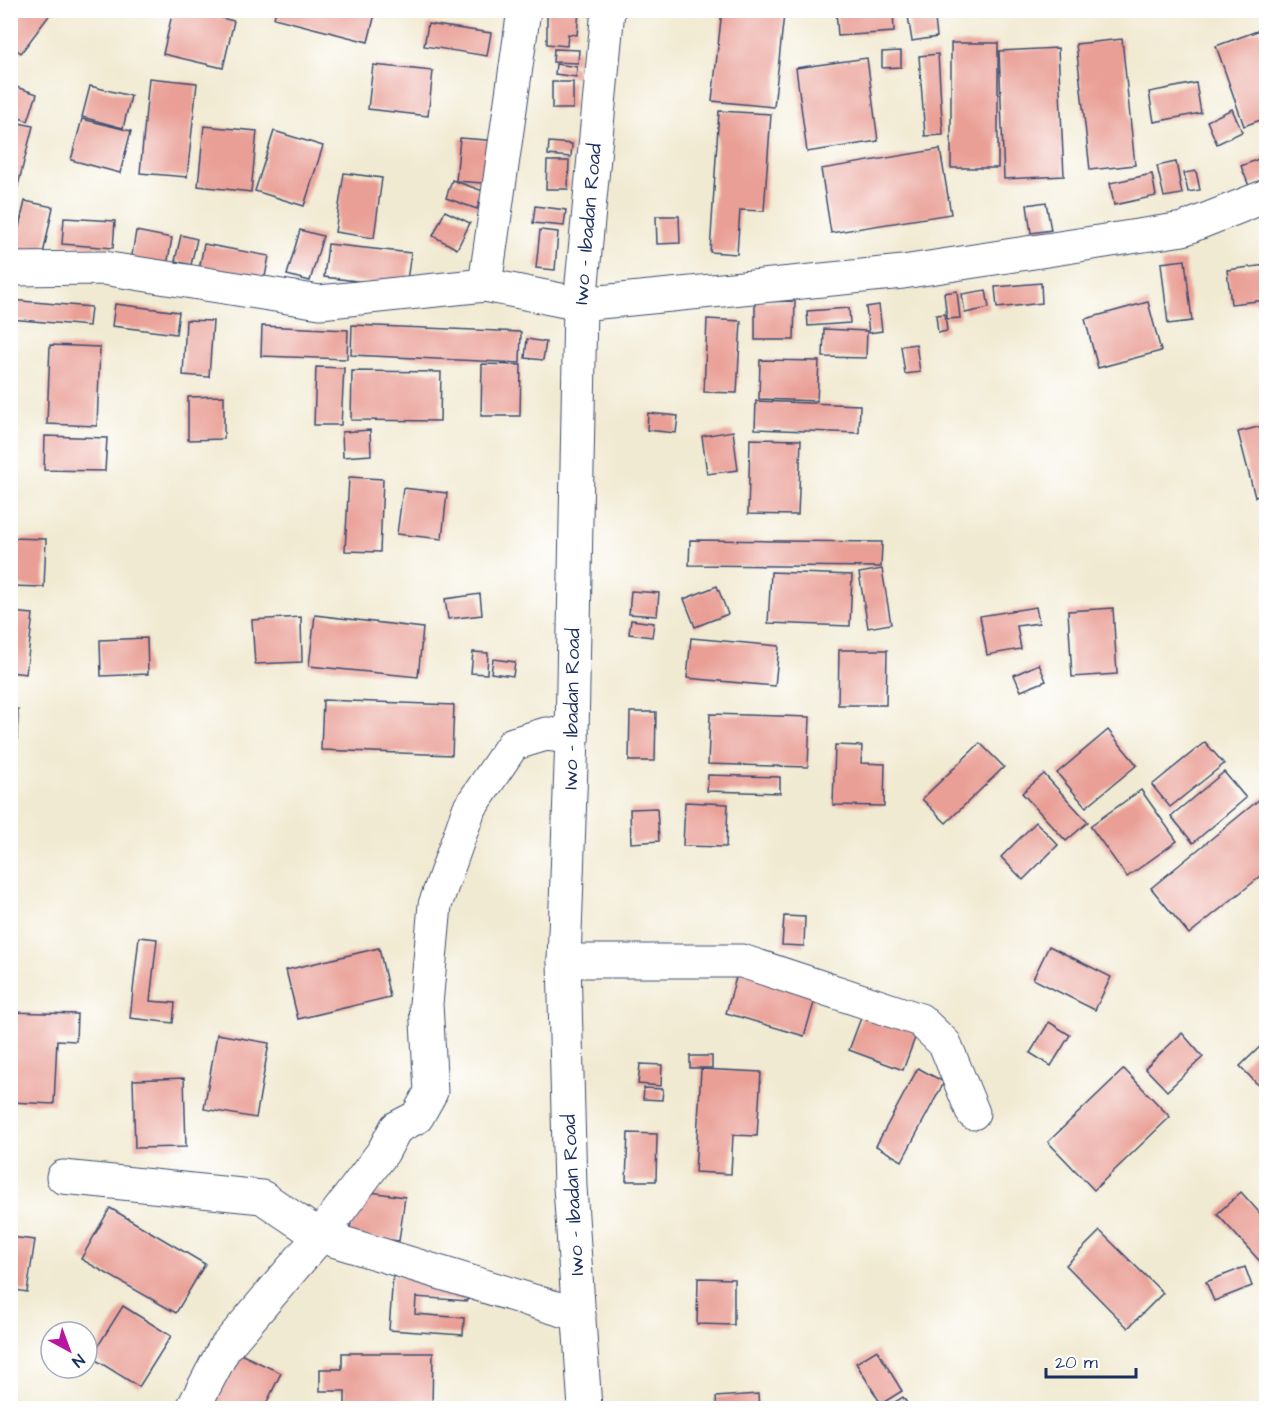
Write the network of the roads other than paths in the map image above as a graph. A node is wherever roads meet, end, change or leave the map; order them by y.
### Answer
1 (524, 10) edge
2 (608, 10) edge
3 (1266, 196) edge
4 (10, 269) edge
5 (485, 285) junction
6 (580, 304) junction
7 (572, 737) junction
8 (564, 961) junction
9 (973, 1113) dead end
10 (63, 1177) dead end
11 (320, 1236) junction
12 (579, 1315) junction
13 (193, 1408) edge
14 (585, 1408) edge

1 - 5 street
2 - 6 street, Iwo - Ibadan Road
3 - 6 street
4 - 5 street
5 - 6 street
6 - 7 street, Iwo - Ibadan Road
7 - 8 street, Iwo - Ibadan Road
7 - 11 street
8 - 9 street
8 - 12 street, Iwo - Ibadan Road
10 - 11 street
11 - 12 street
11 - 13 street
12 - 14 street, Iwo - Ibadan Road

